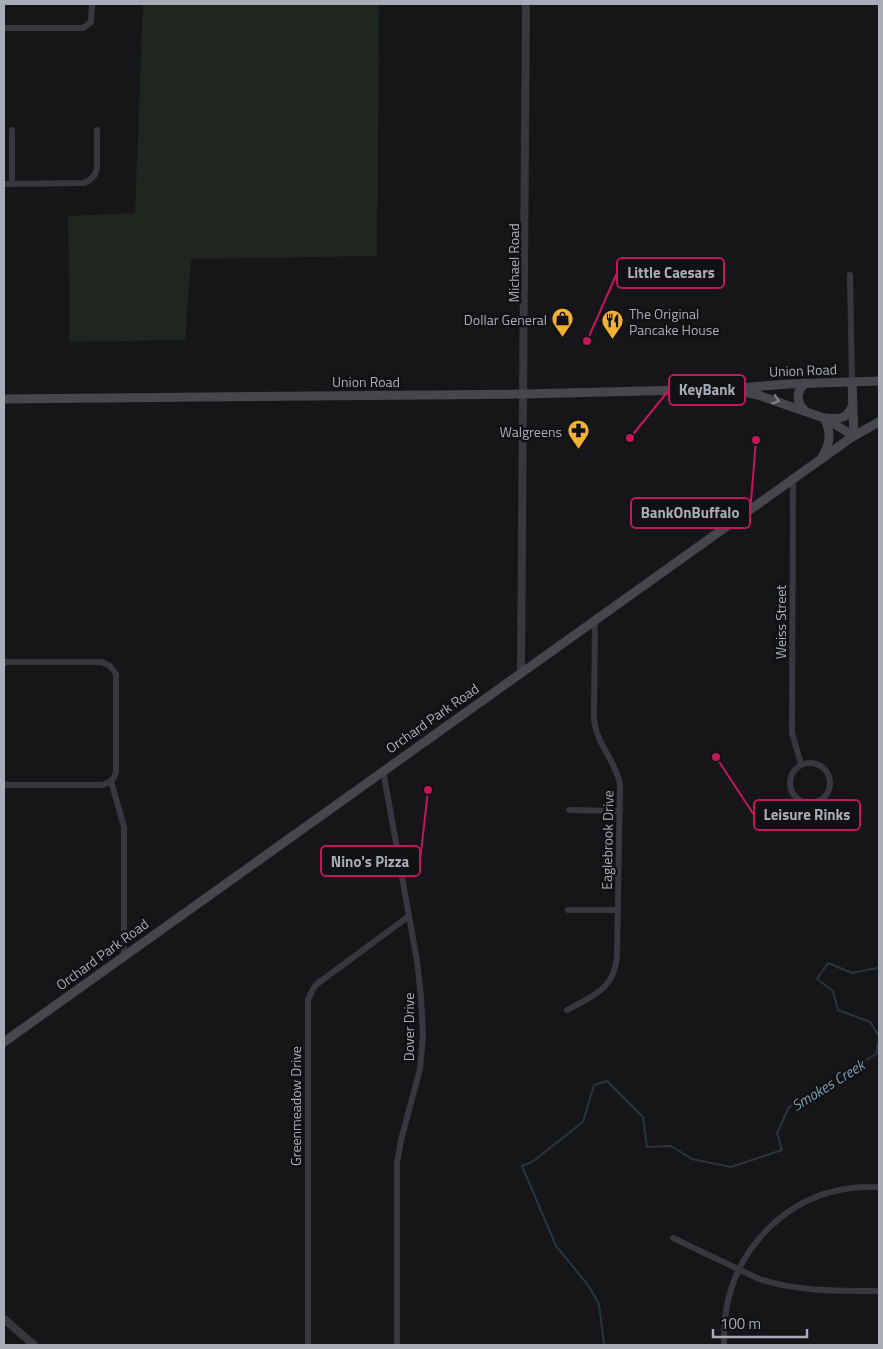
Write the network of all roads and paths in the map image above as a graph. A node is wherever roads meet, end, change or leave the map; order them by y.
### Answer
1 (92, 4) edge
2 (526, 4) edge
3 (4, 28) edge
4 (12, 130) dead end
5 (97, 130) dead end
6 (4, 184) edge
7 (12, 184) junction
8 (850, 275) dead end
9 (879, 381) edge
10 (852, 382) junction
11 (805, 383) junction
12 (729, 389) junction
13 (524, 394) junction
14 (4, 399) edge
15 (854, 401) junction
16 (804, 410) junction
17 (824, 418) junction
18 (879, 422) edge
19 (854, 436) junction
20 (821, 459) junction
21 (793, 479) junction
22 (595, 621) junction
23 (4, 664) edge
24 (521, 672) junction
25 (801, 764) junction
26 (383, 770) junction
27 (111, 781) junction
28 (4, 784) edge
29 (569, 810) dead end
30 (620, 811) junction
31 (568, 910) dead end
32 (618, 910) junction
33 (409, 916) junction
34 (124, 955) junction
35 (566, 1010) dead end
36 (4, 1042) edge
37 (879, 1187) edge
38 (673, 1238) dead end
39 (738, 1270) junction
40 (879, 1291) edge
41 (4, 1319) edge
42 (34, 1345) edge
43 (308, 1345) edge
44 (397, 1345) edge
45 (724, 1345) edge

1 - 3 street
2 - 13 street, Michael Road
4 - 7 street
5 - 7 street
6 - 7 street
8 - 10 street
9 - 10 main road, Union Road
10 - 11 main road, Union Road
10 - 15 main road
11 - 12 main road, Union Road
11 - 16 main road
12 - 13 main road, Union Road
12 -> 16 main road, Union Road
13 - 14 main road, Union Road
13 - 24 street, Michael Road
15 - 17 main road
15 - 19 main road
16 - 17 main road, Union Road
17 - 19 main road, Union Road
17 - 20 main road
18 - 19 main road, Orchard Park Road
19 - 20 main road, Orchard Park Road
20 - 21 main road, Orchard Park Road
21 - 22 main road, Orchard Park Road
21 - 25 street, Weiss Street
22 - 24 main road, Orchard Park Road
22 - 30 street, Eaglebrook Drive
23 - 27 street
24 - 26 main road, Orchard Park Road
25 - 25 street
26 - 33 street, Dover Drive
26 - 34 main road, Orchard Park Road
27 - 28 street
27 - 34 street
29 - 30 street
30 - 32 street, Eaglebrook Drive
31 - 32 street
32 - 35 street, Eaglebrook Drive
33 - 43 street, Greenmeadow Drive
33 - 44 street, Dover Drive
34 - 36 main road, Orchard Park Road
37 - 39 street
38 - 39 street
39 - 40 street
39 - 45 street
41 - 42 street

